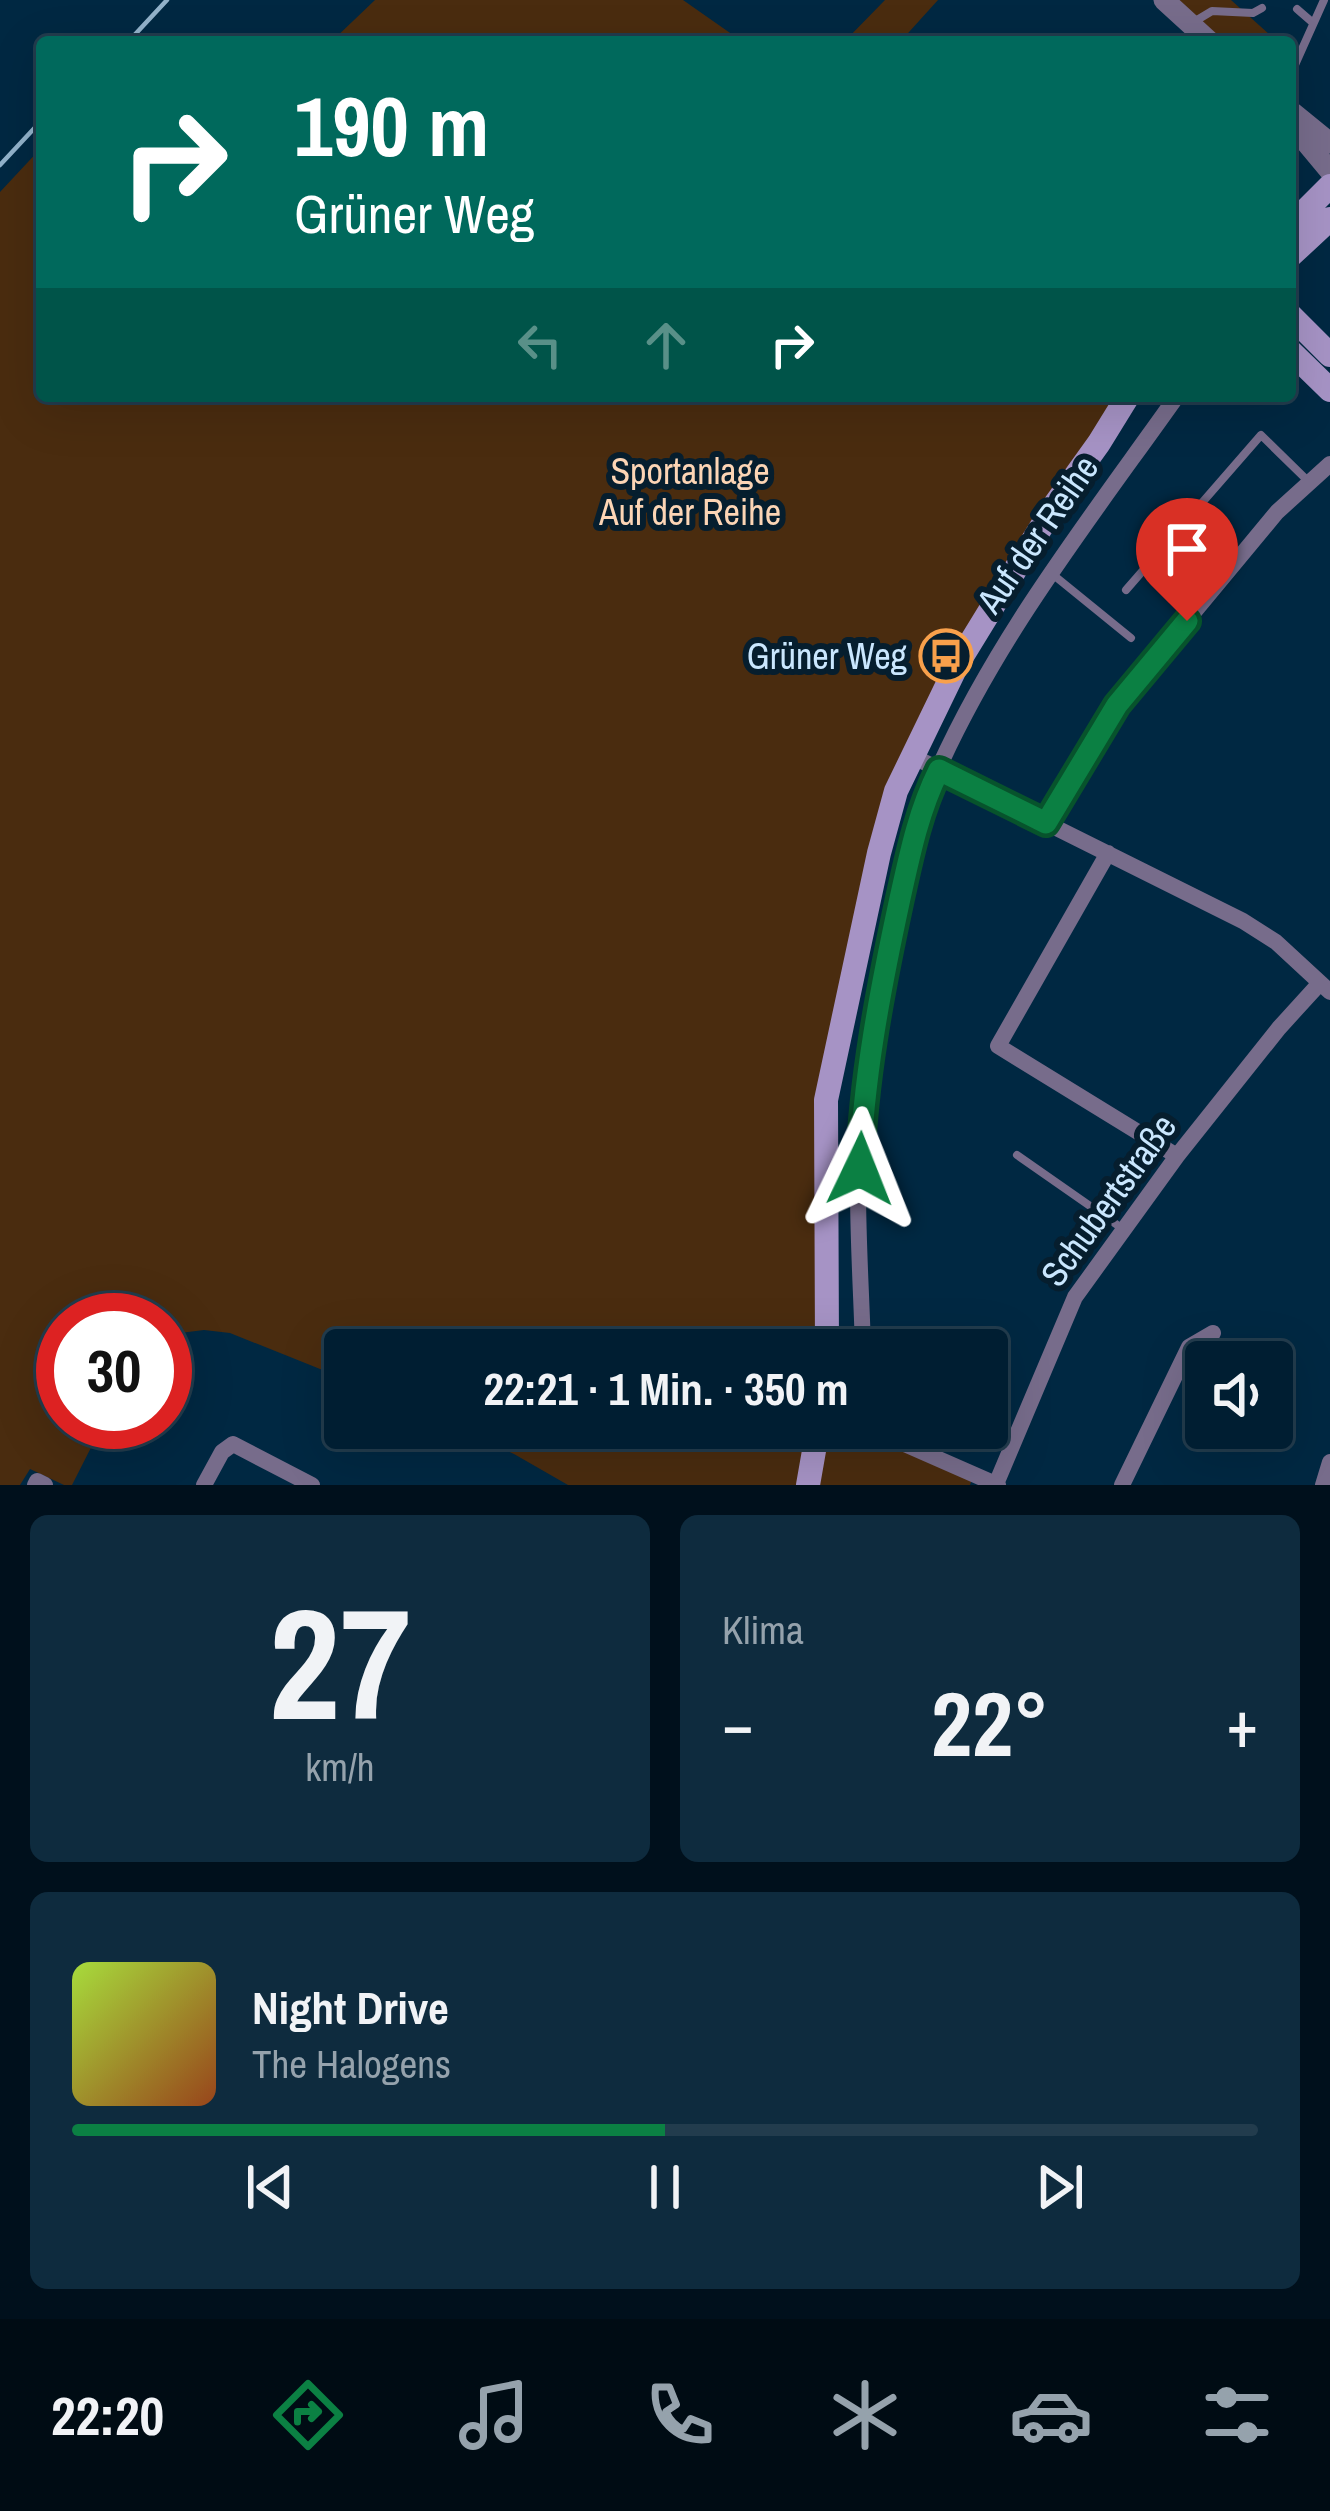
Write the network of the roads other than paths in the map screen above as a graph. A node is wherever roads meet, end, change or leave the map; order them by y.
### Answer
1 (1164, 0) edge
2 (1324, 0) edge
3 (1297, 9) dead end
4 (1258, 10) dead end
5 (1312, 22) junction
6 (1191, 24) junction
7 (1204, 36) edge
8 (1296, 61) edge
9 (1296, 116) edge
10 (1296, 130) edge
11 (1330, 142) edge
12 (1330, 171) edge
13 (1330, 186) edge
14 (1330, 218) edge
15 (1296, 220) edge
16 (1296, 250) edge
17 (1296, 321) edge
18 (1330, 355) edge
19 (1296, 357) edge
20 (1330, 390) edge
21 (1124, 402) edge
22 (1141, 402) edge
23 (1173, 402) edge
24 (1100, 443) junction
25 (1330, 464) edge
26 (1310, 482) junction
27 (1050, 572) junction
28 (1126, 590) dead end
29 (1131, 638) dead end
30 (912, 756) junction
31 (939, 770) junction
32 (1046, 823) junction
33 (1108, 853) junction
34 (1325, 987) edge
35 (1017, 1155) dead end
36 (1178, 1156) junction
37 (1124, 1230) junction
38 (827, 1329) edge
39 (862, 1329) edge
40 (1213, 1333) dead end
41 (814, 1449) edge
42 (916, 1449) edge
43 (1330, 1462) edge
44 (35, 1485) edge
45 (45, 1485) edge
46 (204, 1485) edge
47 (312, 1485) edge
48 (808, 1485) edge
49 (997, 1485) edge
50 (1122, 1485) edge
51 (1323, 1485) edge

1 - 6 street
2 - 5 lane
3 - 5 lane
4 - 6 lane
5 - 8 lane
6 - 7 street
9 - 11 street
10 - 12 street
13 - 15 main road
14 - 16 main road
17 - 18 main road
19 - 20 main road
21 - 24 main road, Auf der Reihe
22 - 24 main road, Auf der Reihe
23 - 27 street, Auf der Reihe
24 - 30 main road, Auf der Reihe
25 - 26 street
26 - 28 lane
26 - 32 street
27 - 29 lane
27 - 31 street, Auf der Reihe
30 - 31 street
30 - 38 main road, Auf der Reihe
31 - 32 street
31 - 39 street, Auf der Reihe
32 - 33 street
33 - 34 street
33 - 36 street
34 - 36 street, Schubertstraße
35 - 37 lane
36 - 37 street, Schubertstraße
37 - 49 street, Schubertstraße
40 - 50 street
41 - 48 main road
42 - 49 street
43 - 51 street
44 - 45 street
46 - 47 street

